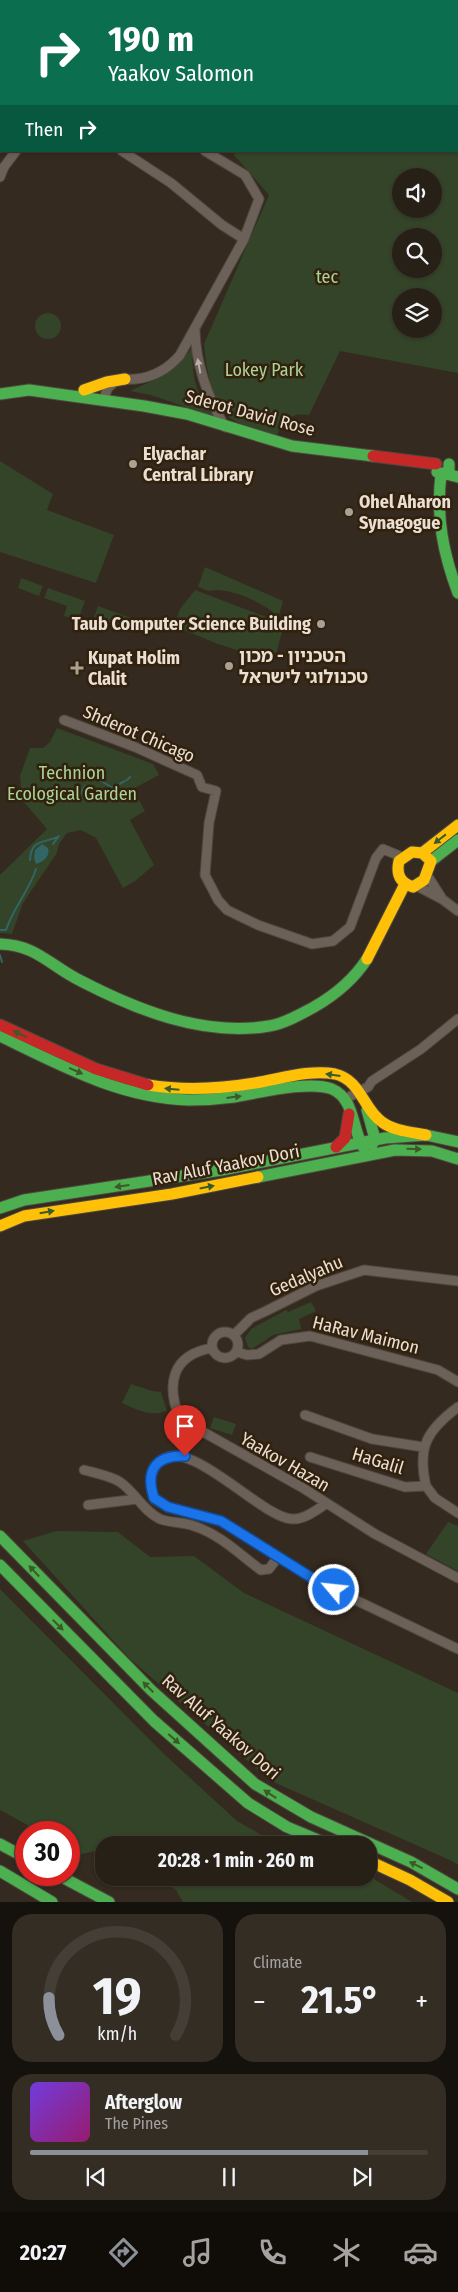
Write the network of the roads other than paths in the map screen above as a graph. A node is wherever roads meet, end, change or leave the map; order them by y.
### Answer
1 (15, 152) edge
2 (123, 152) edge
3 (207, 152) edge
4 (0, 177) edge
5 (244, 239) junction
6 (195, 329) junction
7 (125, 379) junction
8 (0, 387) edge
9 (84, 390) junction
10 (0, 394) edge
11 (105, 397) junction
12 (226, 426) junction
13 (446, 469) edge
14 (458, 477) edge
15 (458, 594) edge
16 (64, 720) dead end
17 (458, 825) edge
18 (458, 840) edge
19 (422, 853) junction
20 (402, 857) junction
21 (431, 861) junction
22 (427, 875) junction
23 (411, 885) junction
24 (442, 899) junction
25 (458, 911) edge
26 (0, 944) edge
27 (458, 1019) edge
28 (0, 1025) edge
29 (0, 1036) edge
30 (359, 1092) junction
31 (347, 1103) junction
32 (366, 1106) junction
33 (426, 1136) junction
34 (374, 1139) junction
35 (359, 1142) junction
36 (458, 1142) edge
37 (336, 1147) junction
38 (368, 1154) junction
39 (458, 1159) edge
40 (0, 1208) edge
41 (0, 1226) edge
42 (458, 1281) edge
43 (234, 1335) junction
44 (212, 1348) junction
45 (237, 1352) junction
46 (458, 1382) edge
47 (458, 1407) edge
48 (305, 1415) dead end
49 (423, 1447) junction
50 (310, 1457) dead end
51 (84, 1470) dead end
52 (426, 1486) junction
53 (137, 1499) junction
54 (326, 1504) junction
55 (88, 1505) dead end
56 (458, 1513) edge
57 (0, 1536) edge
58 (278, 1557) junction
59 (0, 1565) edge
60 (458, 1578) edge
61 (458, 1649) edge
62 (308, 1836) edge
63 (0, 1844) edge
64 (15, 1852) edge
65 (377, 1865) edge
66 (0, 1871) edge
67 (79, 1886) edge
68 (458, 1889) edge
69 (52, 1902) edge
70 (109, 1902) edge
71 (448, 1902) edge

1 - 4 street
2 - 5 street
3 - 5 street
5 - 6 street
6 - 7 street
12 -> 6 street
7 - 9 main road
7 - 11 street
8 - 9 main road, Sderot David Rose
9 - 11 main road, Sderot David Rose
10 - 11 main road, Sderot David Rose
11 - 12 main road, Sderot David Rose
12 - 13 main road, Sderot David Rose
13 - 14 main road, Sderot David Rose
13 - 15 main road
16 - 20 street, Shderot Chicago
17 -> 19 main road
18 - 21 main road
19 - 20 main road
19 - 21 main road
20 - 23 main road
21 - 22 main road
22 - 23 main road
22 - 24 street
23 - 24 street
23 - 26 main road
24 - 25 street
27 - 30 street
30 -> 28 main road
29 -> 31 main road
30 - 31 street
30 - 32 main road
31 - 35 main road
31 - 37 main road
32 - 33 main road
32 - 34 main road
33 - 34 main road, Rav Aluf Yaakov Dori
33 - 36 main road, Rav Aluf Yaakov Dori
34 - 35 main road, Rav Aluf Yaakov Dori
34 - 38 main road
35 - 37 main road, Rav Aluf Yaakov Dori
35 - 38 main road
37 -> 40 main road, Rav Aluf Yaakov Dori
38 -> 39 main road, Rav Aluf Yaakov Dori
41 -> 38 main road, Rav Aluf Yaakov Dori
42 - 43 street, Gedalyahu
43 - 44 street
43 - 45 street
44 - 45 street
44 - 54 street, Yaakov Hazan
45 - 46 street, HaRav Maimon
47 - 49 street
48 - 49 street
49 - 52 street
50 - 52 street, HaGalil
51 - 53 street
52 - 56 street
53 - 55 street
53 - 58 street
54 - 58 street
54 - 60 street, Yaakov Hazan
68 -> 57 main road, Rav Aluf Yaakov Dori
58 - 61 street
59 -> 62 main road
63 - 64 main road
65 - 71 main road
66 - 69 main road
67 - 70 main road

